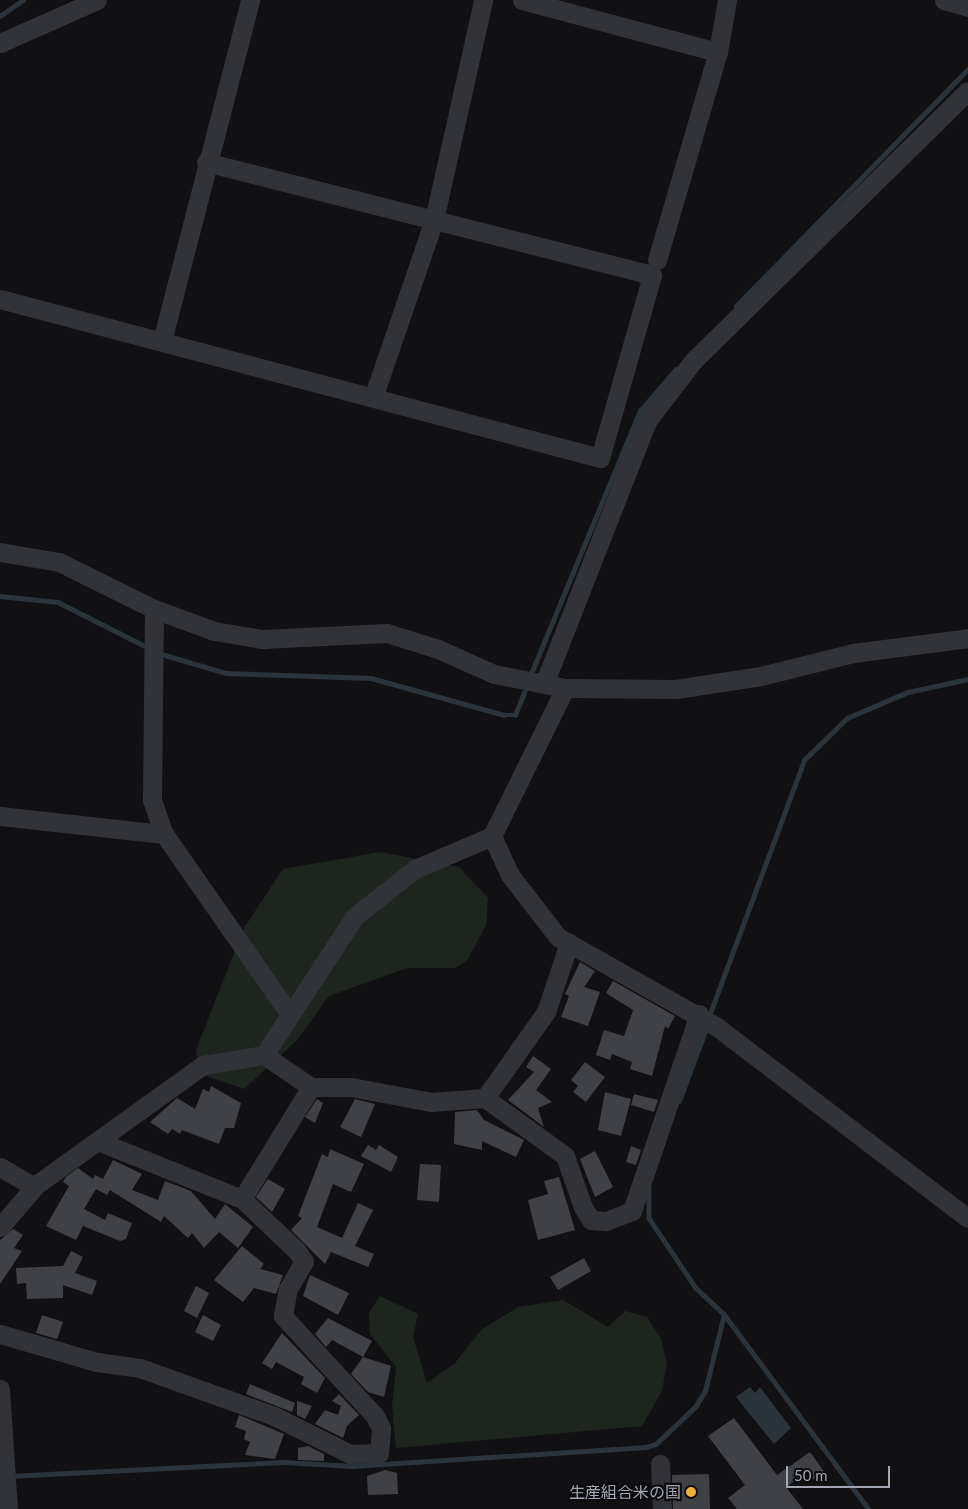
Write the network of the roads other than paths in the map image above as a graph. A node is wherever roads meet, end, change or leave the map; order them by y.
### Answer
1 (97, 0) edge
2 (250, 0) edge
3 (483, 0) edge
4 (522, 0) edge
5 (727, 0) edge
6 (944, 0) edge
7 (968, 7) edge
8 (0, 43) edge
9 (718, 52) junction
10 (968, 91) edge
11 (206, 162) junction
12 (434, 220) junction
13 (657, 260) dead end
14 (0, 299) edge
15 (156, 340) junction
16 (374, 395) junction
17 (0, 552) edge
18 (154, 609) junction
19 (968, 638) edge
20 (544, 684) junction
21 (565, 688) junction
22 (0, 816) edge
23 (164, 834) junction
24 (492, 836) junction
25 (569, 943) junction
26 (288, 1012) junction
27 (699, 1014) junction
28 (264, 1055) junction
29 (311, 1087) junction
30 (485, 1098) junction
31 (100, 1142) junction
32 (0, 1166) edge
33 (34, 1187) junction
34 (242, 1199) junction
35 (968, 1218) edge
36 (0, 1227) edge
37 (0, 1334) edge
38 (0, 1389) edge
39 (660, 1464) dead end
40 (8, 1509) edge
41 (662, 1509) edge

1 - 8 street
2 - 11 street
3 - 12 street
4 - 9 street
5 - 9 street
6 - 7 street
9 - 13 street
10 - 20 street
11 - 12 street
11 - 15 street
12 - 16 street
12 - 16 street
14 - 15 street
15 - 16 street
17 - 18 street
18 - 20 street
18 - 23 street
19 - 21 street
20 - 21 street
21 - 24 street
22 - 23 street
23 - 26 street
24 - 25 street
24 - 26 street
25 - 27 street
25 - 30 street
26 - 28 street
27 - 30 street
27 - 35 street
28 - 29 street
28 - 31 street
29 - 30 street
29 - 34 street
31 - 33 street
31 - 34 street
32 - 33 street
33 - 36 street
34 - 37 street
38 - 40 street
39 - 41 street

